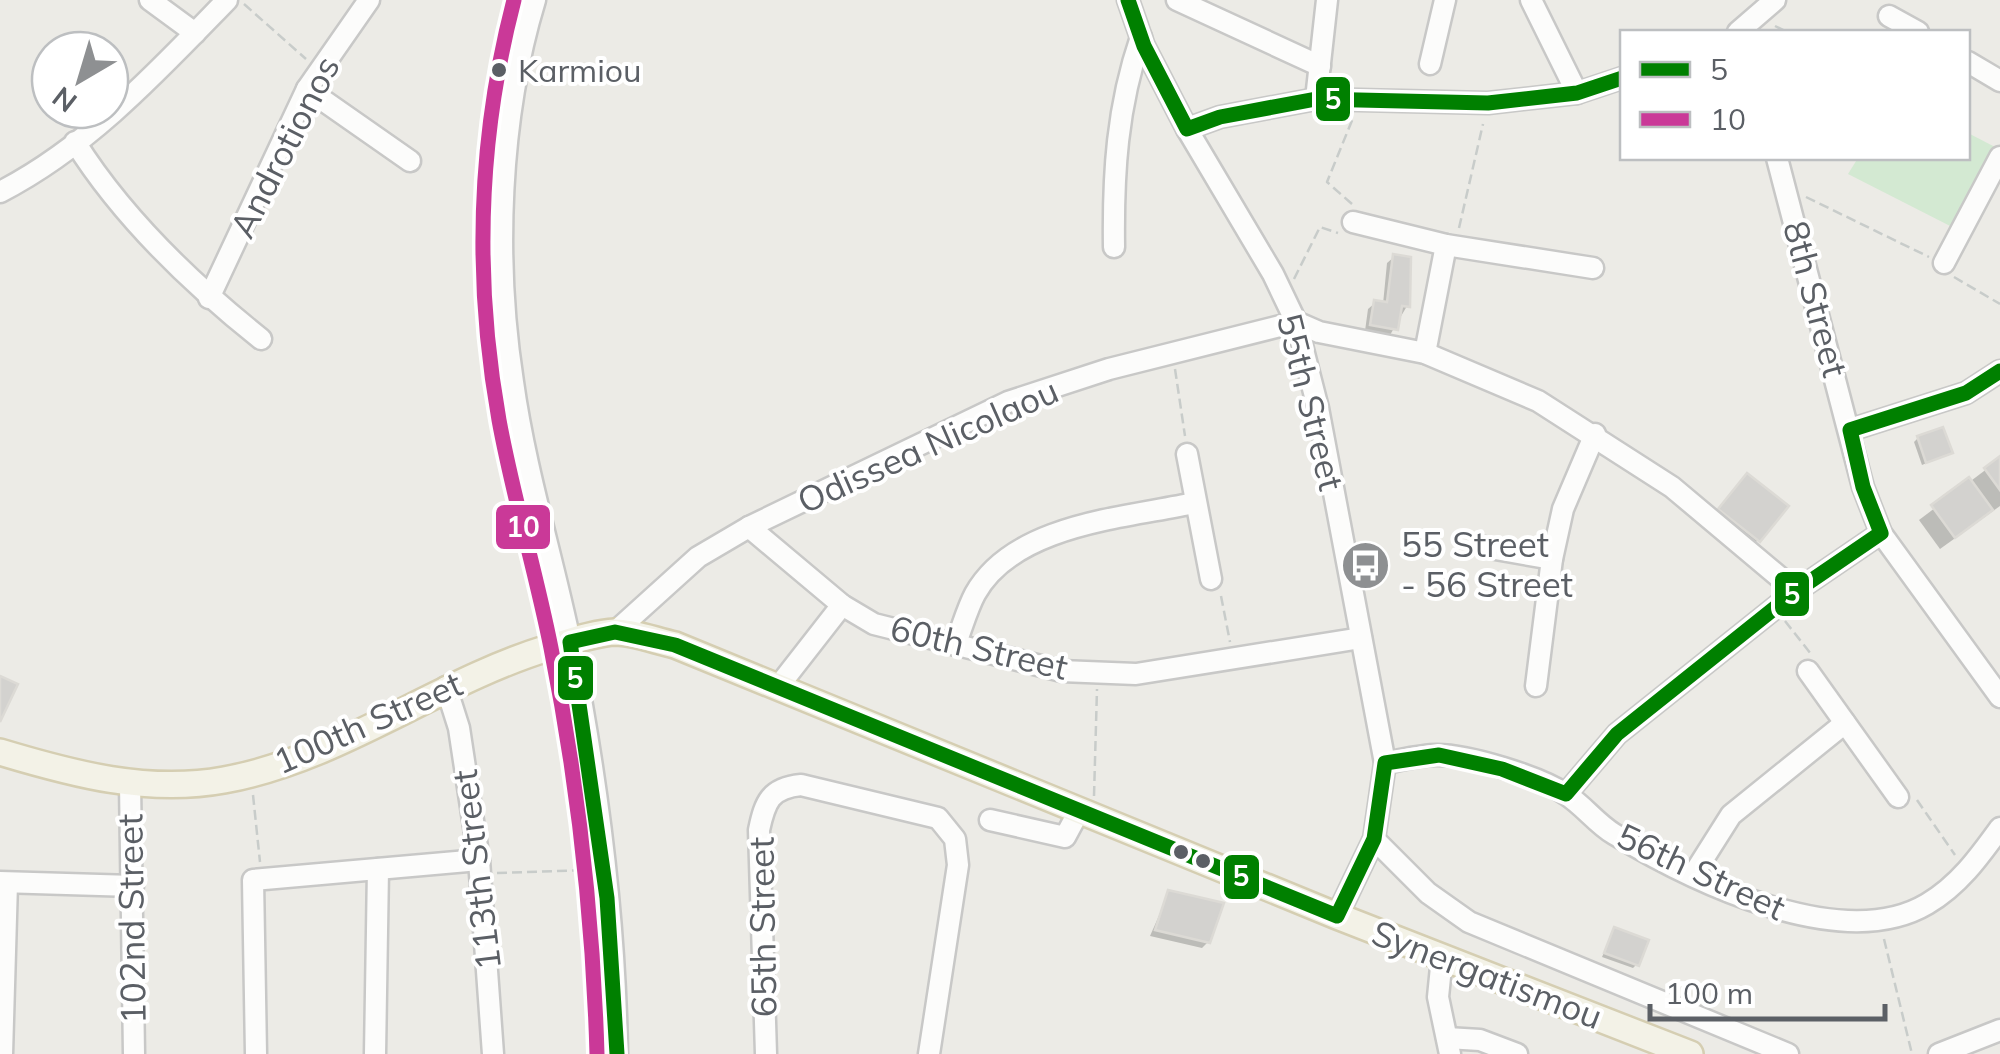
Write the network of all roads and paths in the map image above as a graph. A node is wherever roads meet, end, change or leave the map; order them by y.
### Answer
1 (150, 0) edge
2 (227, 0) edge
3 (239, 0) edge
4 (369, 0) edge
5 (1128, 0) edge
6 (1176, 0) edge
7 (1445, 0) edge
8 (1531, 0) edge
9 (1775, 0) edge
10 (532, 1) edge
11 (1320, 3) edge
12 (1889, 16) dead end
13 (1743, 30) edge
14 (1914, 30) edge
15 (196, 33) junction
16 (1141, 37) junction
17 (1970, 63) edge
18 (1430, 64) dead end
19 (1320, 66) junction
20 (320, 71) junction
21 (1620, 79) edge
22 (2000, 80) edge
23 (308, 89) junction
24 (1577, 93) junction
25 (1316, 99) junction
26 (1360, 100) junction
27 (1488, 103) junction
28 (1187, 129) junction
29 (76, 142) junction
30 (2000, 156) edge
31 (1778, 160) edge
32 (410, 161) dead end
33 (1785, 186) junction
34 (0, 192) edge
35 (1353, 222) junction
36 (1450, 246) junction
37 (1114, 247) dead end
38 (1944, 263) junction
39 (1592, 268) dead end
40 (210, 298) junction
41 (1285, 298) junction
42 (2000, 304) edge
43 (1296, 322) junction
44 (261, 339) dead end
45 (1173, 353) junction
46 (1425, 353) junction
47 (2000, 371) edge
48 (1850, 430) junction
49 (1595, 434) junction
50 (1187, 454) joint
51 (1194, 502) junction
52 (749, 527) junction
53 (1881, 533) junction
54 (1484, 547) dead end
55 (1552, 559) junction
56 (1211, 579) joint
57 (1796, 591) junction
58 (842, 605) junction
59 (1775, 608) junction
60 (615, 632) junction
61 (1360, 638) junction
62 (570, 642) junction
63 (955, 645) junction
64 (1234, 658) junction
65 (1808, 672) joint
66 (1098, 673) junction
67 (1536, 686) dead end
68 (446, 687) junction
69 (778, 688) junction
70 (2000, 698) edge
71 (1845, 723) junction
72 (0, 752) edge
73 (1384, 763) junction
74 (251, 774) junction
75 (130, 784) junction
76 (1566, 794) junction
77 (1898, 798) joint
78 (1086, 813) junction
79 (990, 820) dead end
80 (2000, 828) edge
81 (1374, 839) junction
82 (480, 867) junction
83 (378, 869) junction
84 (606, 869) junction
85 (1968, 872) junction
86 (1693, 875) junction
87 (254, 880) junction
88 (4, 882) edge
89 (133, 886) junction
90 (1337, 916) junction
91 (1879, 918) junction
92 (1442, 957) junction
93 (2000, 1030) edge
94 (1449, 1046) edge
95 (2, 1054) edge
96 (134, 1054) edge
97 (256, 1054) edge
98 (375, 1054) edge
99 (493, 1054) edge
100 (617, 1054) edge
101 (766, 1054) edge
102 (929, 1054) edge
103 (1517, 1054) edge
104 (1690, 1054) edge
105 (1788, 1054) edge
106 (1912, 1054) edge
107 (1940, 1054) edge

1 - 15 street
2 - 15 street
3 - 20 path
4 - 20 street, Androtionos
5 - 16 street, 55th Street
6 - 19 street
7 - 18 street
8 - 24 street
9 - 13 street
10 - 62 street
11 - 19 street
12 - 14 street
15 - 29 street
16 - 28 street, 55th Street
16 - 37 street
17 - 22 street
19 - 25 street
20 - 23 street, Androtionos
21 - 24 street
23 - 32 street
23 - 40 street, Androtionos
24 - 27 street
25 - 26 street
25 - 28 street
26 - 27 street
26 - 35 path
27 - 36 path
28 - 41 street, 55th Street
29 - 34 street
29 - 40 street
30 - 38 street
31 - 33 street, 8th Street
33 - 38 path
33 - 48 street, 8th Street
35 - 36 street
35 - 41 path
36 - 39 street
36 - 46 street
38 - 42 path
40 - 44 street
41 - 43 street, 55th Street
43 - 45 street, Odissea Nicolaou
43 - 46 street
43 - 61 street, 55th Street
45 - 50 path
45 - 52 street, Odissea Nicolaou
46 - 49 street
47 - 48 street
48 - 53 street, 8th Street
49 - 55 street
49 - 57 street
50 - 51 street
51 - 56 street
51 - 63 street
52 - 58 street, 60th Street
52 - 60 street, Odissea Nicolaou
53 - 57 street
53 - 70 street, 8th Street
54 - 55 street
55 - 67 street
56 - 64 path
57 - 59 street
58 - 63 street, 60th Street
58 - 69 street
59 - 65 path
59 - 76 street
60 - 62 main road, 100th Street
60 - 69 main road, Synergatismou
61 - 64 street, 60th Street
61 - 73 street, 55th Street
62 - 68 main road, 100th Street
62 - 84 street
63 - 66 street, 60th Street
64 - 66 street, 60th Street
65 - 71 street
66 - 78 path
68 - 74 main road, 100th Street
68 - 82 street, 113th Street
69 - 78 main road, Synergatismou
71 - 77 street
71 - 86 street
72 - 75 main road, 100th Street
73 - 76 street, 56th Street
73 - 81 street, 55th Street
74 - 75 main road, 100th Street
74 - 87 path
75 - 89 street, 102nd Street
76 - 86 street, 56th Street
77 - 85 path
78 - 79 street
78 - 90 main road, Synergatismou
80 - 85 street, 56th Street
81 - 90 street, 55th Street
81 - 105 street
82 - 83 street
82 - 84 path
82 - 99 street, 113th Street
83 - 87 street
83 - 98 street
84 - 100 street
85 - 91 street, 56th Street
86 - 91 street, 56th Street
87 - 97 street
88 - 89 street
88 - 95 street
89 - 96 street, 102nd Street
90 - 92 main road, Synergatismou
91 - 106 path
92 - 94 street
92 - 104 main road, Synergatismou
93 - 107 street
94 - 103 street
101 - 102 street, 65th Street

